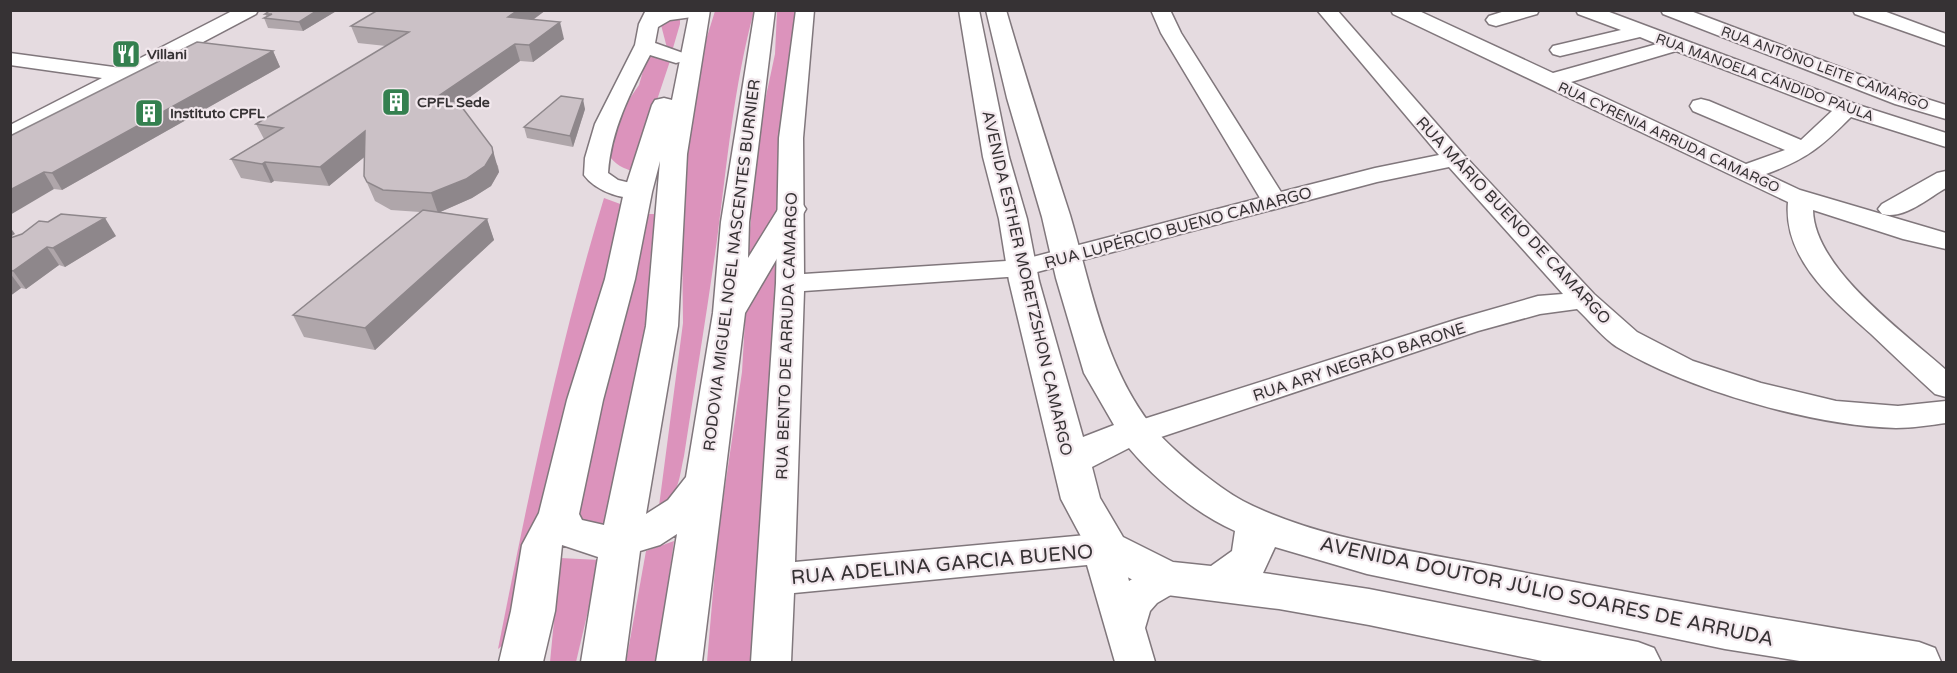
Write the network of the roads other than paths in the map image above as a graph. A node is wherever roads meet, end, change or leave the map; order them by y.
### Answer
1 (249, 10) edge
2 (700, 10) edge
3 (765, 10) edge
4 (805, 10) edge
5 (969, 10) edge
6 (996, 10) edge
7 (1160, 10) edge
8 (1326, 10) edge
9 (1400, 10) edge
10 (1530, 10) edge
11 (1585, 10) edge
12 (1670, 10) edge
13 (1862, 10) edge
14 (1496, 20) dead end
15 (650, 26) edge
16 (1642, 31) junction
17 (1947, 40) edge
18 (1679, 44) junction
19 (1560, 50) dead end
20 (683, 54) junction
21 (10, 59) edge
22 (126, 75) junction
23 (1550, 81) junction
24 (1701, 106) dead end
25 (1847, 109) junction
26 (1947, 112) edge
27 (10, 134) edge
28 (1947, 140) edge
29 (1803, 149) junction
30 (1455, 159) junction
31 (1745, 173) junction
32 (1947, 178) edge
33 (638, 192) junction
34 (1802, 199) junction
35 (1275, 202) junction
36 (792, 209) junction
37 (1891, 209) dead end
38 (1947, 241) edge
39 (1066, 256) junction
40 (1022, 268) junction
41 (790, 283) junction
42 (1584, 300) junction
43 (729, 313) junction
44 (1947, 387) edge
45 (1947, 412) edge
46 (1149, 446) junction
47 (1071, 463) junction
48 (704, 481) junction
49 (559, 514) junction
50 (1255, 523) junction
51 (621, 541) junction
52 (1108, 548) junction
53 (1167, 578) junction
54 (776, 579) junction
55 (1215, 584) junction
56 (1130, 645) edge
57 (521, 663) edge
58 (603, 663) edge
59 (679, 663) edge
60 (771, 663) edge
61 (1638, 663) edge
62 (1919, 663) edge

1 - 22 street
2 - 15 street
2 - 20 main road
3 - 43 main road, RODOVIA MIGUEL NOEL NASCENTES BURNIER
4 - 36 street, RUA BENTO DE ARRUDA CAMARGO
5 - 40 main road, AVENIDA ESTHER MORETZSHON CAMARGO
6 - 39 main road, AVENIDA ESTHER MORETZSHON CAMARGO
7 - 35 street
8 - 30 street, RUA MÁRIO BUENO DE CAMARGO
9 - 23 street, RUA CYRENIA ARRUDA CAMARGO
10 - 14 street
11 - 16 street, RUA MANOELA CÁNDIDO PAULA
12 - 26 street, RUA ANTÔNO LEITE CAMARGO
13 - 17 street
15 - 20 street
15 - 33 street
16 - 18 street, RUA MANOELA CÁNDIDO PAULA
16 - 19 street
18 - 23 street
18 - 25 street, RUA MANOELA CÁNDIDO PAULA
20 - 33 main road
20 - 51 main road
21 - 22 street
22 - 27 street
23 - 31 street, RUA CYRENIA ARRUDA CAMARGO
24 - 29 street
25 - 28 street, RUA MANOELA CÁNDIDO PAULA
25 - 29 street
29 - 31 street
30 - 35 street, RUA LUPÉRCIO BUENO CAMARGO
30 - 42 street, RUA MÁRIO BUENO DE CAMARGO
31 - 34 street, RUA CYRENIA ARRUDA CAMARGO
32 - 37 street
33 - 49 main road
34 - 38 street, RUA CYRENIA ARRUDA CAMARGO
34 - 44 street
35 - 39 street, RUA LUPÉRCIO BUENO CAMARGO
36 - 41 street, RUA BENTO DE ARRUDA CAMARGO
36 - 43 main road
39 - 40 street, RUA LUPÉRCIO BUENO CAMARGO
39 - 46 main road, AVENIDA ESTHER MORETZSHON CAMARGO
40 - 41 street, RUA LUPÉRCIO BUENO CAMARGO
40 - 47 main road, AVENIDA ESTHER MORETZSHON CAMARGO
41 - 54 street, RUA BENTO DE ARRUDA CAMARGO
42 - 45 street, RUA MÁRIO BUENO DE CAMARGO
42 - 46 street, RUA ARY NEGRÃO BARONE
43 - 48 main road, RODOVIA MIGUEL NOEL NASCENTES BURNIER
46 - 47 main road
46 - 50 main road, AVENIDA DOUTOR JÚLIO SOARES DE ARRUDA
47 - 52 main road, AVENIDA ESTHER MORETZSHON CAMARGO
48 - 51 main road
48 - 59 main road, RODOVIA MIGUEL NOEL NASCENTES BURNIER
49 - 51 main road
49 - 57 main road
50 - 55 main road
50 - 62 main road, AVENIDA DOUTOR JÚLIO SOARES DE ARRUDA
51 - 58 main road
52 - 53 main road
52 - 54 street, RUA ADELINA GARCIA BUENO
52 - 56 street
53 - 55 main road
53 - 56 street
54 - 60 street, RUA BENTO DE ARRUDA CAMARGO
55 - 61 main road

